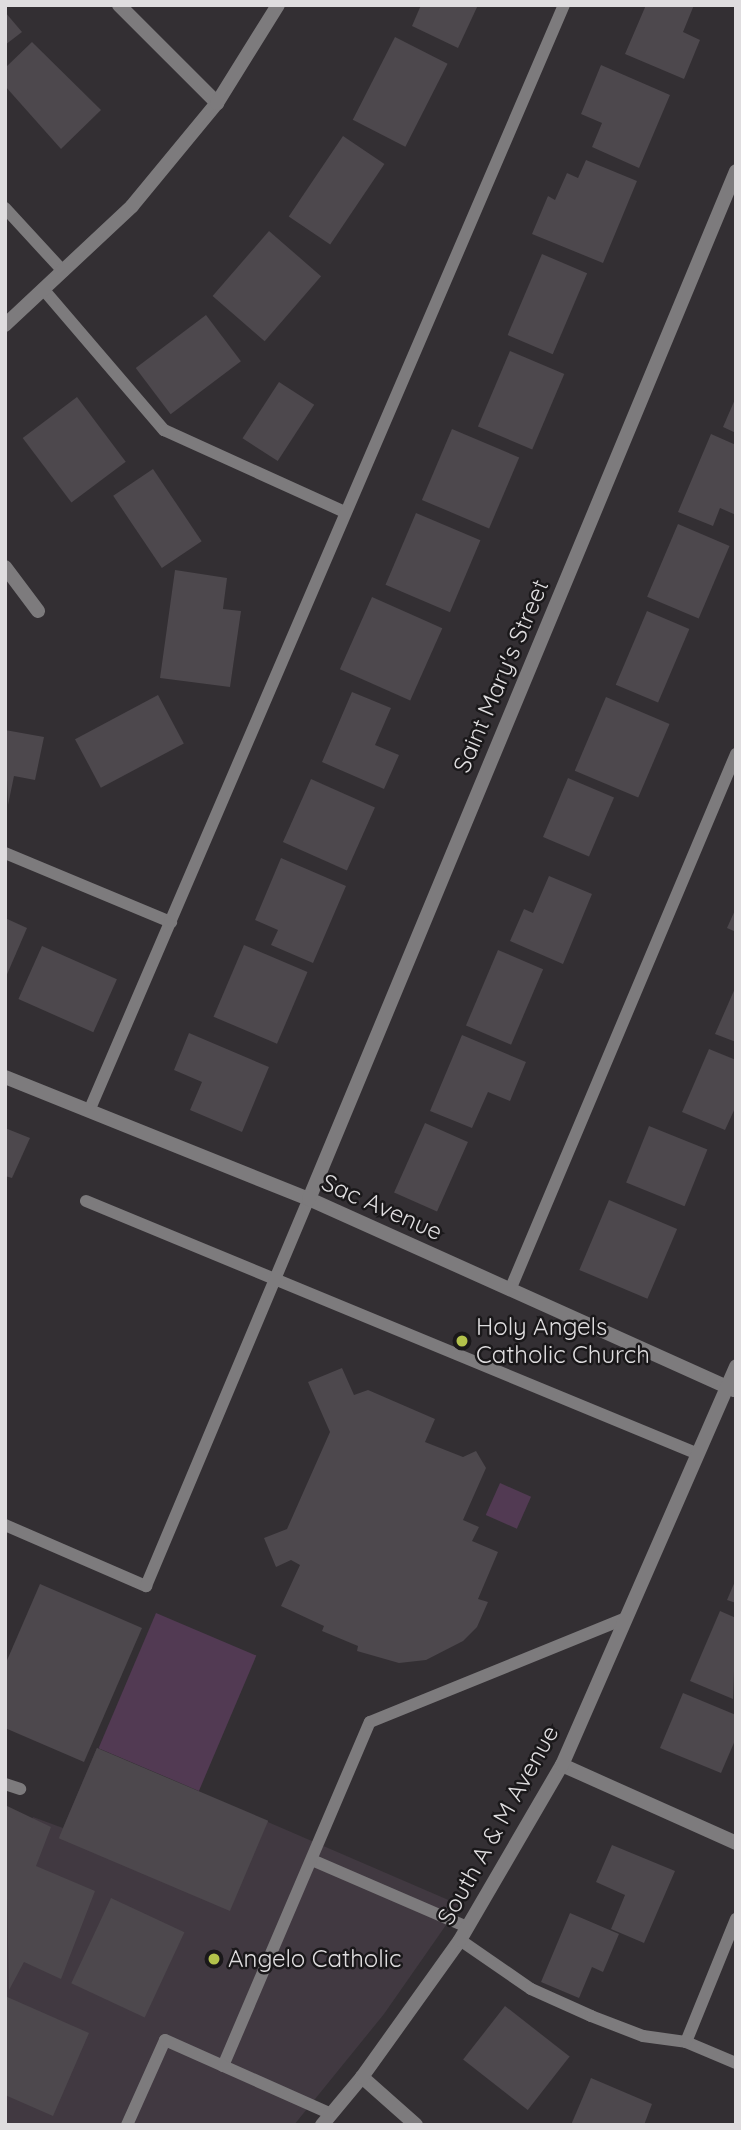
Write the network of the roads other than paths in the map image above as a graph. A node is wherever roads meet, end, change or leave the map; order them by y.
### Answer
1 (119, 5) edge
2 (278, 5) edge
3 (564, 5) edge
4 (216, 103) junction
5 (736, 171) edge
6 (5, 208) edge
7 (63, 271) junction
8 (43, 289) junction
9 (5, 324) edge
10 (345, 512) junction
11 (5, 568) edge
12 (38, 611) dead end
13 (736, 754) edge
14 (5, 853) edge
15 (171, 922) junction
16 (5, 1077) edge
17 (89, 1111) junction
18 (309, 1199) junction
19 (86, 1201) dead end
20 (276, 1280) junction
21 (510, 1290) junction
22 (736, 1366) edge
23 (731, 1389) edge
24 (698, 1454) junction
25 (5, 1525) edge
26 (626, 1618) junction
27 (562, 1765) junction
28 (5, 1784) edge
29 (20, 1789) dead end
30 (736, 1843) edge
31 (312, 1860) junction
32 (736, 1919) edge
33 (464, 1934) junction
34 (686, 2042) junction
35 (736, 2063) edge
36 (223, 2066) junction
37 (362, 2077) junction
38 (327, 2119) edge
39 (127, 2125) edge
40 (416, 2125) edge

1 - 4 street
2 - 4 street
3 - 10 lane
4 - 7 street
5 - 18 street, Saint Mary's Street
6 - 7 lane
7 - 8 street
8 - 9 street
8 - 10 lane
10 - 15 lane
11 - 12 street
13 - 21 lane
14 - 15 lane
15 - 17 lane
16 - 17 street, Sac Avenue
17 - 18 street, Sac Avenue
18 - 20 lane
18 - 21 street, Sac Avenue
19 - 20 lane
20 - 24 lane
20 - 25 lane
21 - 23 street, Sac Avenue
22 - 23 street, South A & M Avenue
23 - 24 street, South A & M Avenue
24 - 26 street, South A & M Avenue
26 - 27 street, South A & M Avenue
26 - 31 lane
27 - 30 street
27 - 33 street, South A & M Avenue
28 - 29 lane
31 - 33 lane
31 - 36 lane
32 - 34 lane
33 - 34 lane
33 - 37 street, South A & M Avenue
34 - 35 lane
36 - 38 lane
36 - 39 lane
37 - 38 street, South A & M Avenue
37 - 40 street

